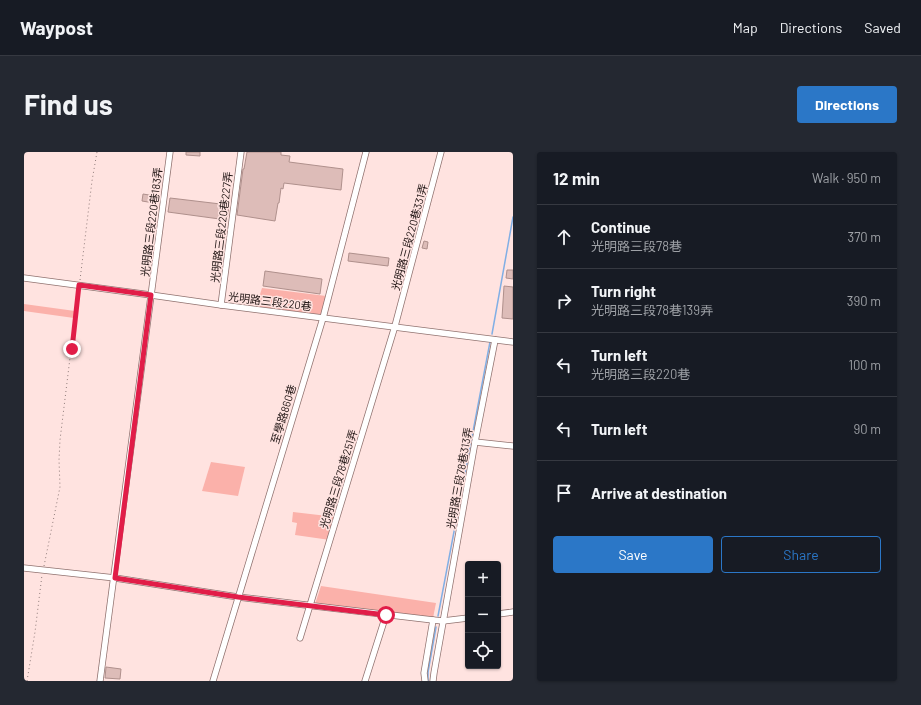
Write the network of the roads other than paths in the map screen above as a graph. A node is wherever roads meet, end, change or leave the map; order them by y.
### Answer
1 (170, 152) edge
2 (241, 152) edge
3 (366, 152) edge
4 (441, 152) edge
5 (24, 278) edge
6 (151, 295) junction
7 (221, 305) junction
8 (323, 318) junction
9 (396, 326) junction
10 (495, 340) junction
11 (513, 342) edge
12 (475, 442) junction
13 (513, 446) edge
14 (24, 568) edge
15 (115, 578) junction
16 (238, 597) junction
17 (310, 605) junction
18 (513, 612) edge
19 (501, 614) edge
20 (386, 615) junction
21 (465, 618) edge
22 (433, 620) junction
23 (443, 621) junction
24 (300, 638) dead end
25 (100, 681) edge
26 (213, 681) edge
27 (365, 681) edge
28 (425, 681) edge
29 (433, 681) edge

1 - 6 street, 光明路三段220巷183弄
2 - 7 street, 光明路三段220巷227弄
3 - 8 street, 至學路860巷
4 - 9 street, 光明路三段220巷331弄
5 - 6 street, 光明路三段220巷
6 - 7 street, 光明路三段220巷
6 - 15 street, 光明路三段220巷183弄
7 - 8 street, 光明路三段220巷
8 - 9 street, 光明路三段220巷
8 - 16 street, 至學路860巷
9 - 10 street, 光明路三段220巷
9 - 17 street, 光明路三段78巷251弄
10 - 11 street, 光明路三段220巷
10 - 12 street, 光明路三段78巷313弄
12 - 13 street
12 - 23 street, 光明路三段78巷313弄
14 - 15 street
15 - 16 street
15 - 25 street, 光明路三段220巷183弄
16 - 17 street
16 - 26 street, 至學路860巷
17 - 20 street
17 - 24 street, 光明路三段78巷251弄
18 - 19 street
20 - 22 street
20 - 27 street
21 - 23 street
22 - 23 street
22 - 28 street
23 - 29 street, 光明路三段78巷313弄

